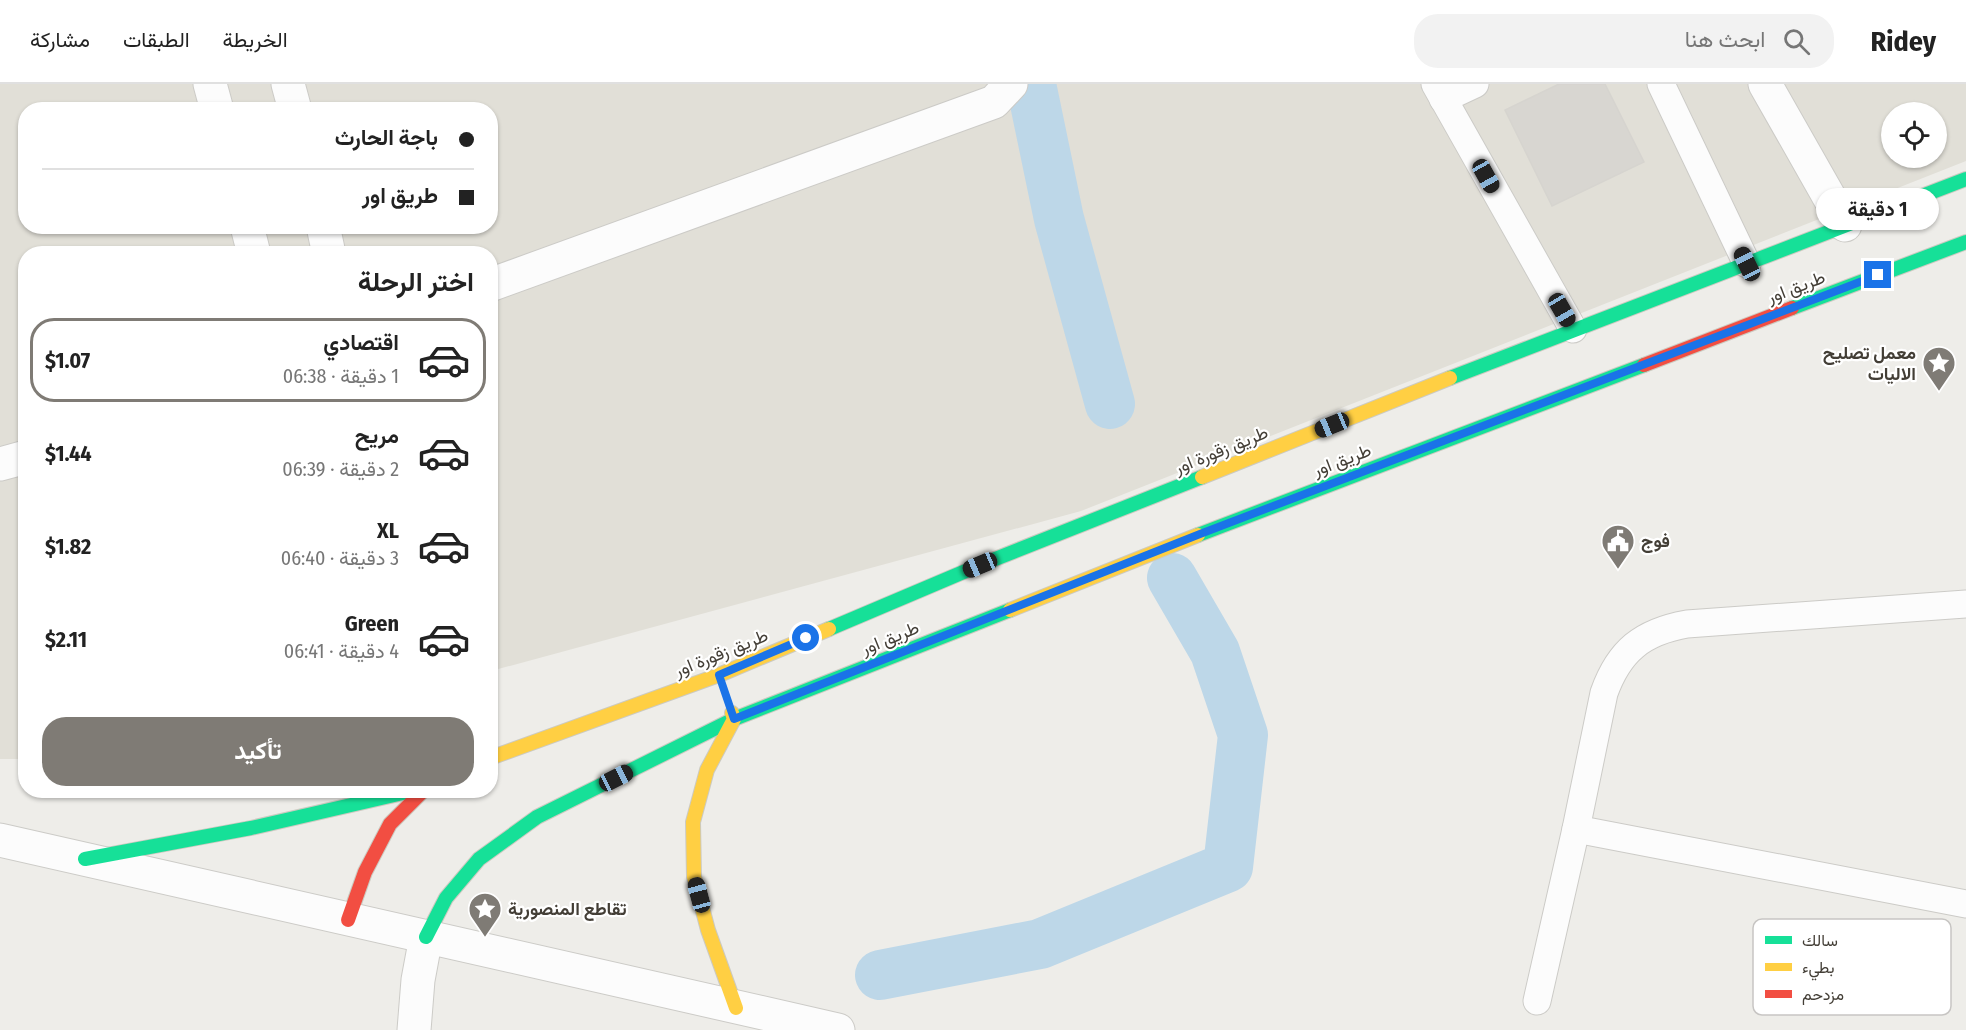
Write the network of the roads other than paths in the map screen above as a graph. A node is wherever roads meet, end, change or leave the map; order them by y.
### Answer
1 (210, 84) edge
2 (288, 84) edge
3 (1011, 84) edge
4 (1475, 84) edge
5 (1661, 84) edge
6 (1765, 84) edge
7 (1439, 91) edge
8 (215, 102) edge
9 (293, 102) edge
10 (1966, 179) edge
11 (1845, 225) junction
12 (1966, 242) edge
13 (1747, 264) junction
14 (498, 282) edge
15 (1573, 329) junction
16 (18, 459) edge
17 (0, 464) edge
18 (1966, 604) edge
19 (723, 686) junction
20 (734, 719) junction
21 (498, 756) edge
22 (386, 798) edge
23 (415, 798) edge
24 (1576, 829) junction
25 (2, 834) edge
26 (85, 859) junction
27 (1966, 904) edge
28 (348, 920) junction
29 (426, 937) junction
30 (1537, 1001) dead end
31 (736, 1008) junction
32 (414, 1030) edge
33 (838, 1030) edge

1 - 8 street
2 - 9 street
3 - 14 street
4 - 7 lane
5 - 13 lane
6 - 11 street
7 - 15 lane
10 - 11 main road, طريق زقورة اور
11 - 13 main road, طريق زقورة اور
12 - 20 main road, طريق اور
13 - 15 main road, طريق زقورة اور
15 - 19 main road, طريق زقورة اور
16 - 17 street
18 - 24 lane
19 - 20 main road
19 - 21 main road, طريق زقورة اور
20 - 29 main road, طريق اور
20 - 31 main road
22 - 26 main road
23 - 28 main road
24 - 27 lane
24 - 30 lane
25 - 26 street
26 - 28 street
28 - 29 street
29 - 31 street
29 - 32 street
31 - 33 street

